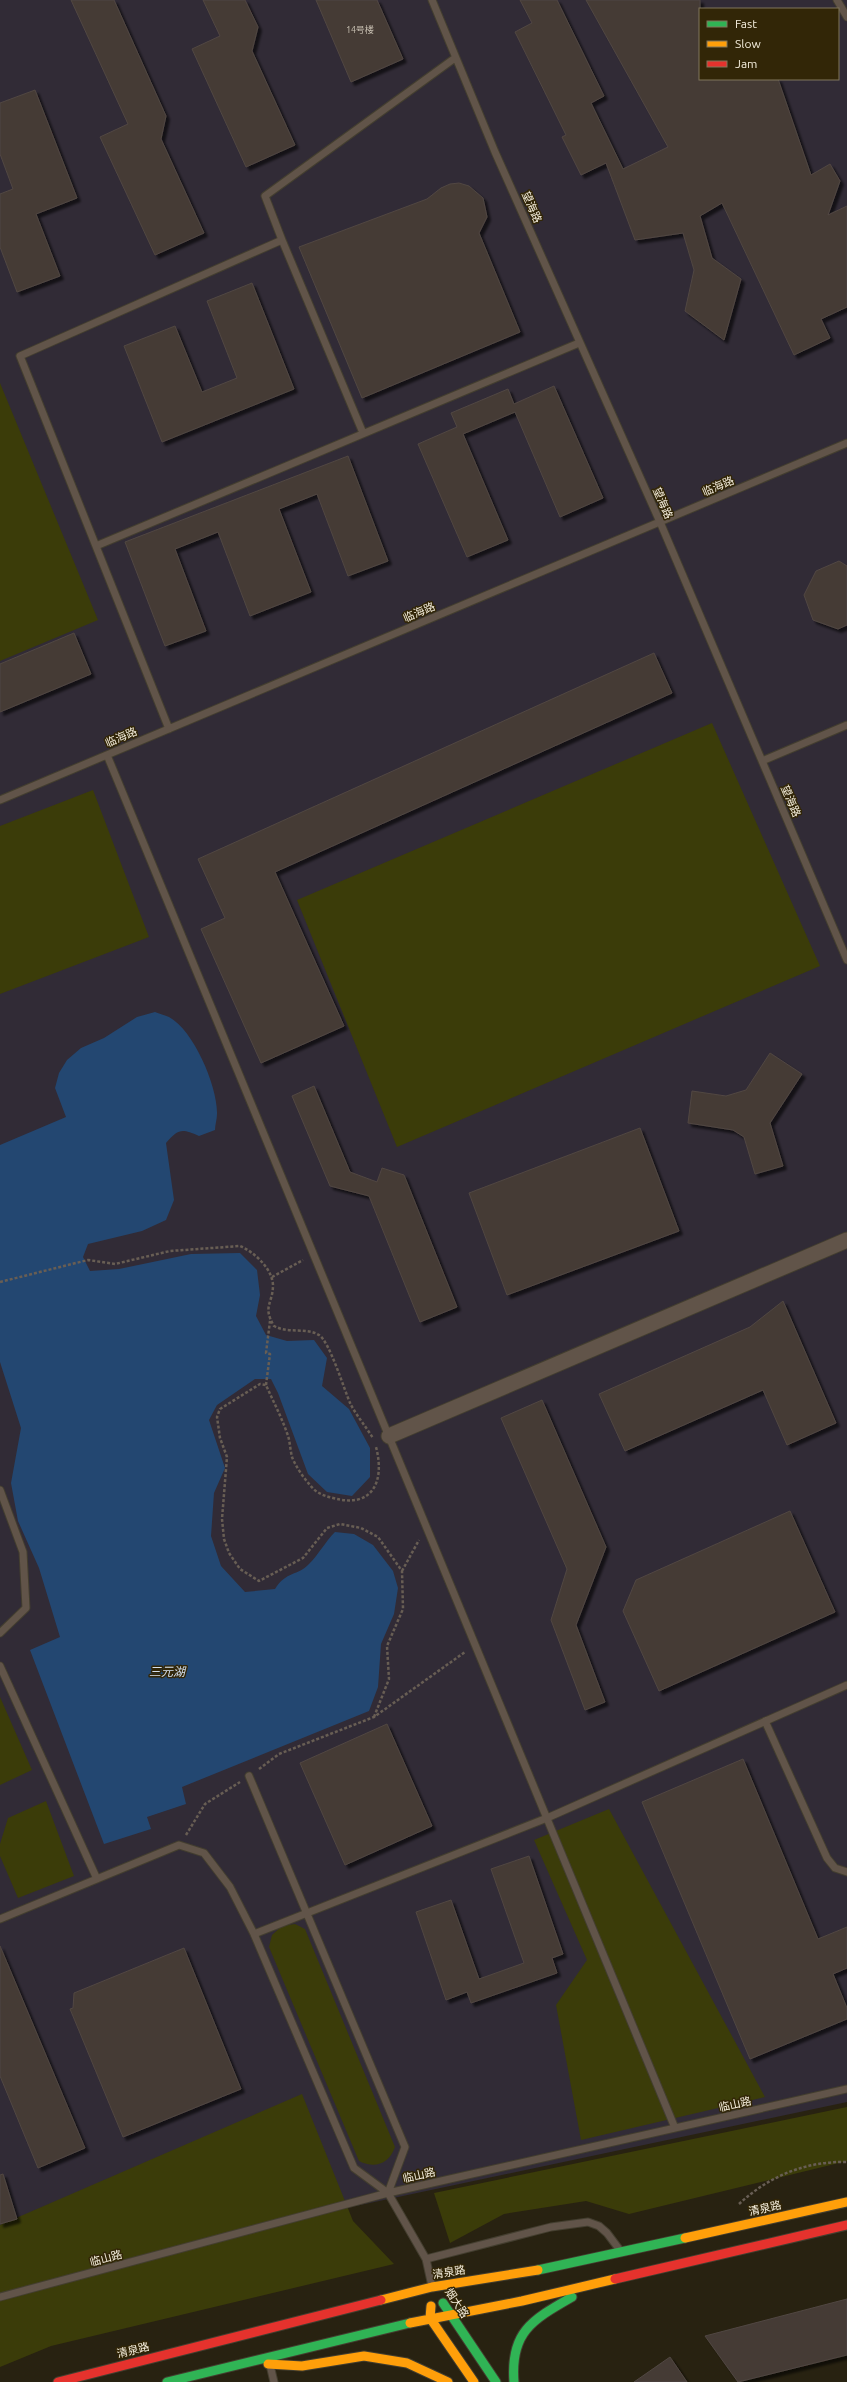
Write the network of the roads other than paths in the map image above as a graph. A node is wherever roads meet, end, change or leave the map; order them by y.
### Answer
1 (432, 0) edge
2 (837, 0) edge
3 (847, 17) edge
4 (455, 58) junction
5 (282, 240) junction
6 (579, 342) junction
7 (363, 433) junction
8 (847, 443) edge
9 (660, 522) junction
10 (96, 546) junction
11 (847, 725) edge
12 (169, 729) junction
13 (107, 755) junction
14 (762, 761) junction
15 (0, 800) edge
16 (847, 960) edge
17 (847, 1240) edge
18 (389, 1436) junction
19 (0, 1490) edge
20 (0, 1633) edge
21 (0, 1666) edge
22 (847, 1685) edge
23 (765, 1721) junction
24 (249, 1776) road end
25 (547, 1818) junction
26 (847, 1872) edge
27 (97, 1879) junction
28 (308, 1912) junction
29 (0, 1919) edge
30 (254, 1934) junction
31 (847, 2089) edge
32 (676, 2128) junction
33 (388, 2193) junction
34 (847, 2202) edge
35 (847, 2225) edge
36 (621, 2253) junction
37 (426, 2259) junction
38 (592, 2285) junction
39 (432, 2287) junction
40 (0, 2297) edge
41 (450, 2314) junction
42 (430, 2318) junction
43 (269, 2361) junction
44 (58, 2382) edge
45 (167, 2382) edge
46 (274, 2382) edge
47 (448, 2382) edge
48 (474, 2382) edge
49 (496, 2382) edge
50 (514, 2382) edge

1 - 4 lane, 望海路
2 - 3 lane
4 - 5 lane
4 - 6 lane, 望海路
5 - 7 lane
5 - 10 lane
6 - 7 lane
6 - 9 lane, 望海路
7 - 10 lane
8 - 9 lane, 临海路
9 - 12 lane, 临海路
9 - 14 lane, 望海路
10 - 12 lane
11 - 14 lane
12 - 13 lane, 临海路
13 - 15 lane, 临海路
13 - 18 lane
14 - 16 lane, 望海路
17 - 18 street
18 - 25 lane
19 - 20 lane
21 - 27 lane
22 - 23 lane
23 - 25 lane
23 - 26 lane
24 - 28 lane
25 - 28 lane
25 - 32 lane
27 - 29 lane
27 - 30 lane
28 - 30 lane
28 - 33 lane
30 - 33 lane
31 - 32 lane, 临山路
32 - 33 lane, 临山路
33 - 37 lane
33 - 40 lane, 临山路
34 - 36 main road, 清泉路
35 - 38 main road
36 - 37 lane
36 - 39 main road, 清泉路
37 - 39 lane
38 - 41 main road
38 - 50 main road
39 - 41 main road, 烟大路
39 - 42 main road, 烟大路
39 - 44 main road, 清泉路
41 - 42 main road
41 - 49 main road, 烟大路
42 - 43 main road
42 - 48 main road
43 - 45 main road
43 - 46 lane
43 - 47 main road

